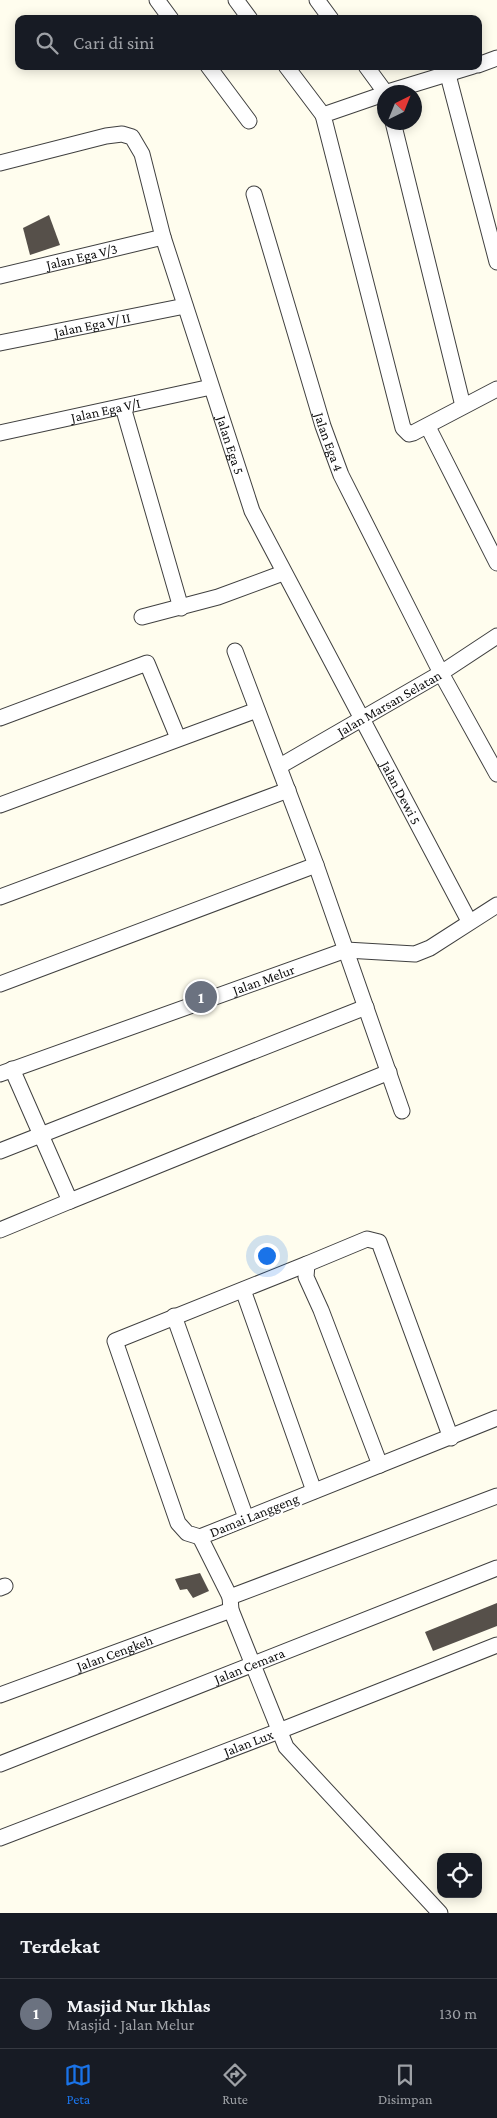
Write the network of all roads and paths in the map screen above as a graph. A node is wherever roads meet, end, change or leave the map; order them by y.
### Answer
1 (157, 0) edge
2 (236, 0) edge
3 (317, 0) edge
4 (168, 15) edge
5 (247, 15) edge
6 (328, 15) edge
7 (497, 58) edge
8 (482, 64) edge
9 (211, 70) edge
10 (289, 70) edge
11 (369, 70) edge
12 (460, 70) edge
13 (448, 74) junction
14 (380, 85) edge
15 (412, 85) edge
16 (377, 96) edge
17 (323, 115) junction
18 (249, 121) dead end
19 (395, 130) edge
20 (0, 163) edge
21 (254, 194) dead end
22 (163, 236) junction
23 (497, 262) edge
24 (0, 276) edge
25 (185, 306) junction
26 (0, 343) edge
27 (211, 387) junction
28 (497, 389) edge
29 (463, 406) junction
30 (123, 407) junction
31 (428, 427) junction
32 (0, 433) edge
33 (497, 563) edge
34 (283, 573) junction
35 (181, 608) junction
36 (142, 617) dead end
37 (497, 636) edge
38 (235, 651) dead end
39 (441, 673) junction
40 (257, 710) junction
41 (0, 718) edge
42 (363, 719) junction
43 (178, 738) junction
44 (280, 766) junction
45 (497, 774) edge
46 (288, 790) junction
47 (0, 805) edge
48 (316, 865) junction
49 (0, 897) edge
50 (497, 905) edge
51 (469, 921) junction
52 (346, 950) junction
53 (0, 984) edge
54 (366, 1007) junction
55 (6, 1072) edge
56 (389, 1072) junction
57 (402, 1111) dead end
58 (41, 1136) junction
59 (0, 1151) edge
60 (70, 1201) junction
61 (0, 1230) edge
62 (307, 1264) junction
63 (243, 1290) junction
64 (174, 1316) junction
65 (497, 1418) edge
66 (451, 1438) junction
67 (380, 1465) junction
68 (314, 1491) junction
69 (497, 1496) edge
70 (246, 1518) junction
71 (200, 1537) junction
72 (497, 1568) edge
73 (230, 1604) junction
74 (497, 1645) edge
75 (252, 1663) junction
76 (0, 1695) edge
77 (279, 1731) junction
78 (0, 1764) edge
79 (0, 1838) edge
80 (440, 1913) edge

1 - 4 street
2 - 5 street
3 - 6 street
7 - 8 street
9 - 18 street
10 - 17 street
11 - 14 street
12 - 13 street
13 - 15 street
13 - 23 street
16 - 17 street
17 - 31 street
19 - 29 street
20 - 22 street, Jalan Ega 5
21 - 39 street, Jalan Ega 4
22 - 24 street, Jalan Ega V/3
22 - 25 street, Jalan Ega 5
25 - 26 street, Jalan Ega V/ II
25 - 27 street, Jalan Ega 5
27 - 30 street, Jalan Ega V/I
27 - 34 street, Jalan Ega 5
28 - 29 street
29 - 31 street
30 - 32 street, Jalan Ega V/I
30 - 35 street
31 - 33 street
34 - 35 street
34 - 42 street, Jalan Ega 5
35 - 36 street
37 - 39 street, Jalan Marsan Selatan
38 - 40 street
39 - 42 street, Jalan Marsan Selatan
39 - 45 street, Jalan Ega 4
40 - 43 street
40 - 44 street
41 - 43 street
42 - 44 street, Jalan Marsan Selatan
42 - 51 street, Jalan Dewi 5
43 - 47 street
44 - 46 street
46 - 48 street
46 - 49 street
48 - 52 street
48 - 53 street
50 - 51 street, Jalan Melur
51 - 52 street, Jalan Melur
52 - 54 street
52 - 55 street, Jalan Melur
54 - 56 street
54 - 58 street
55 - 58 street
56 - 57 street
56 - 60 street
58 - 59 street
58 - 60 street
60 - 61 street
62 - 63 street
62 - 66 street
62 - 67 street
63 - 64 street
63 - 68 street
64 - 70 street
64 - 71 street
65 - 66 street, Damai Langgeng
66 - 67 street, Damai Langgeng
67 - 68 street, Damai Langgeng
68 - 70 street, Damai Langgeng
69 - 73 street
70 - 71 street, Damai Langgeng
71 - 73 street, Damai Langgeng
72 - 75 street, Jalan Cemara
73 - 75 street, Damai Langgeng
73 - 76 street, Jalan Cengkeh
74 - 77 street, Jalan Lux
75 - 77 street, Damai Langgeng
75 - 78 street, Jalan Cemara
77 - 79 street, Jalan Lux
77 - 80 street, Damai Langgeng

